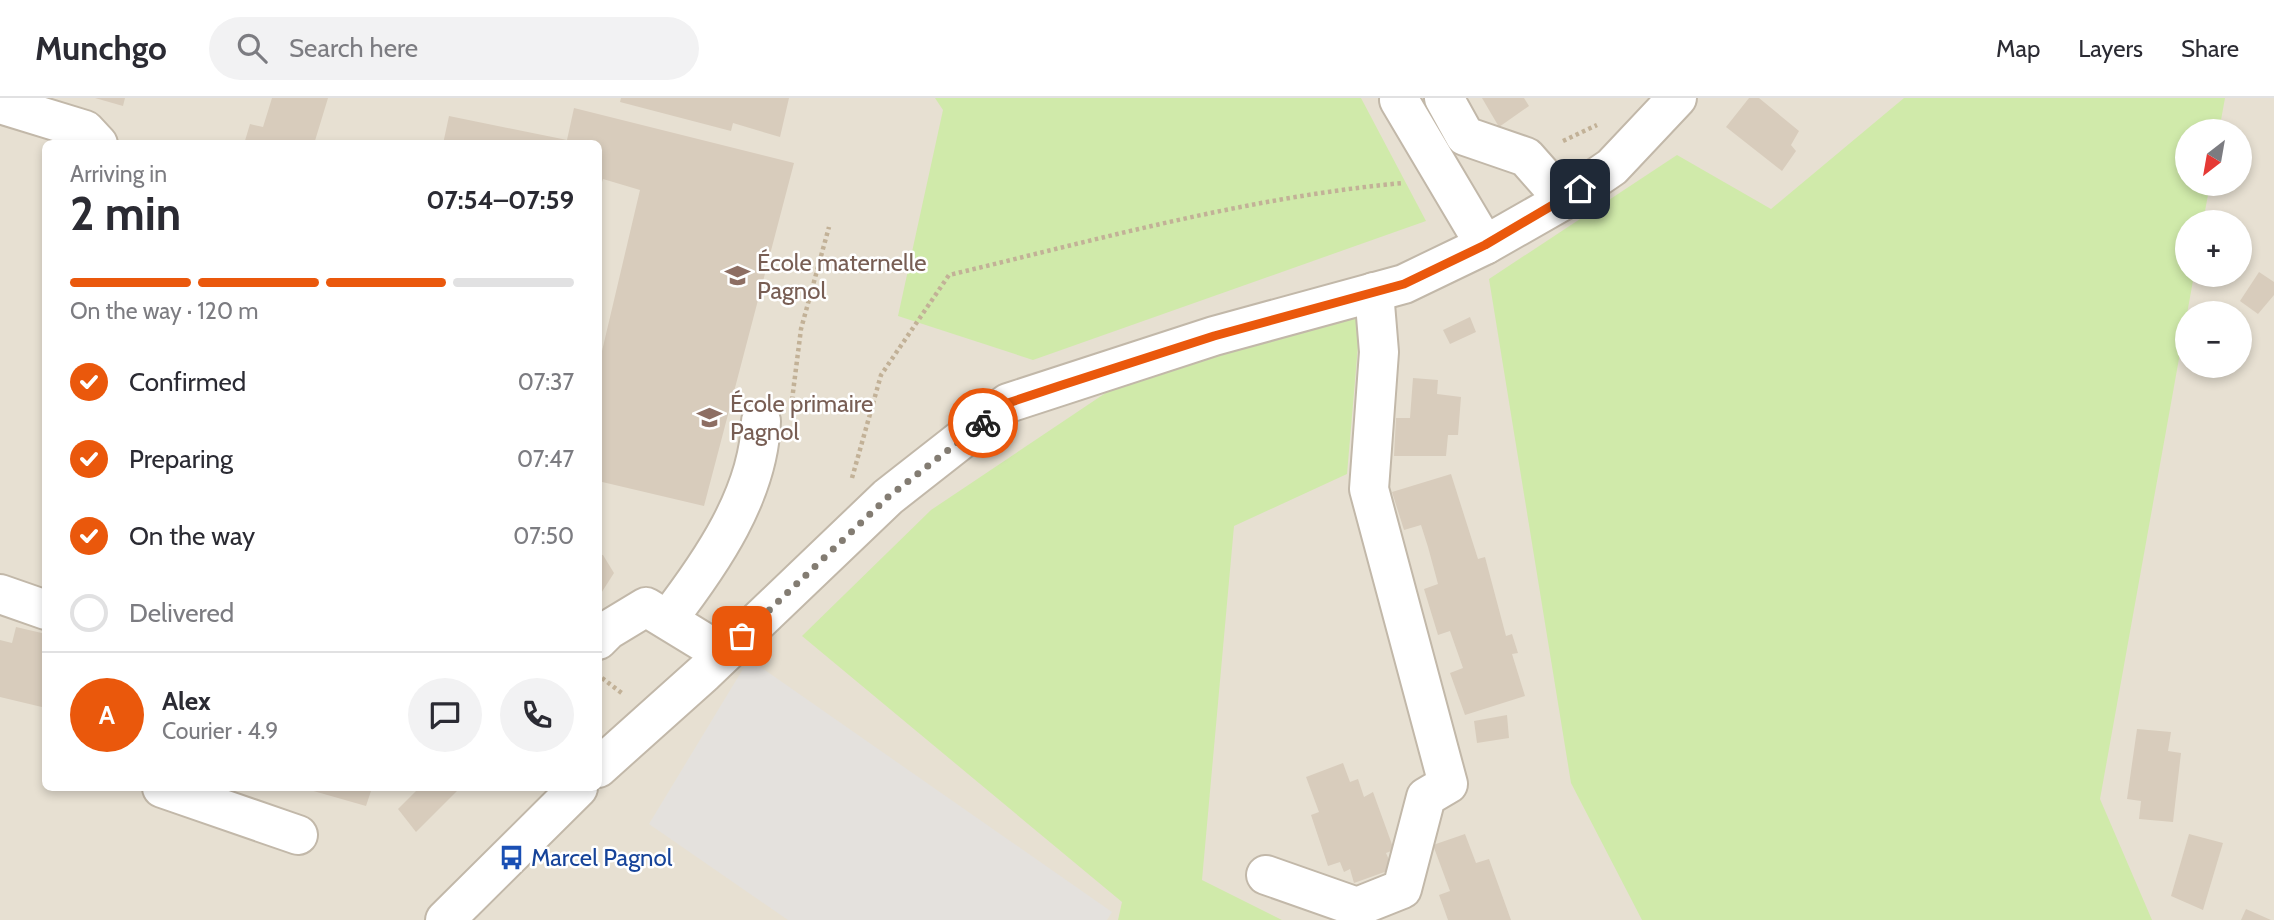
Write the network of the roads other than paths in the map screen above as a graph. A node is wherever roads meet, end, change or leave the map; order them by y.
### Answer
1 (1444, 98) edge
2 (1678, 98) edge
3 (1399, 100) dead end
4 (0, 104) edge
5 (94, 140) edge
6 (1564, 201) junction
7 (1485, 245) junction
8 (1374, 292) junction
9 (761, 430) road end
10 (0, 594) edge
11 (42, 609) edge
12 (668, 619) junction
13 (602, 636) edge
14 (723, 654) junction
15 (602, 764) edge
16 (171, 791) edge
17 (575, 791) edge
18 (298, 835) dead end
19 (1266, 875) dead end
20 (445, 920) edge

1 - 6 street
2 - 6 street
3 - 7 street
4 - 5 street
6 - 7 street
7 - 8 street
8 - 14 street
8 - 19 street
9 - 12 street
10 - 11 street
12 - 13 street
12 - 14 street
14 - 15 street
16 - 18 street
17 - 20 street

